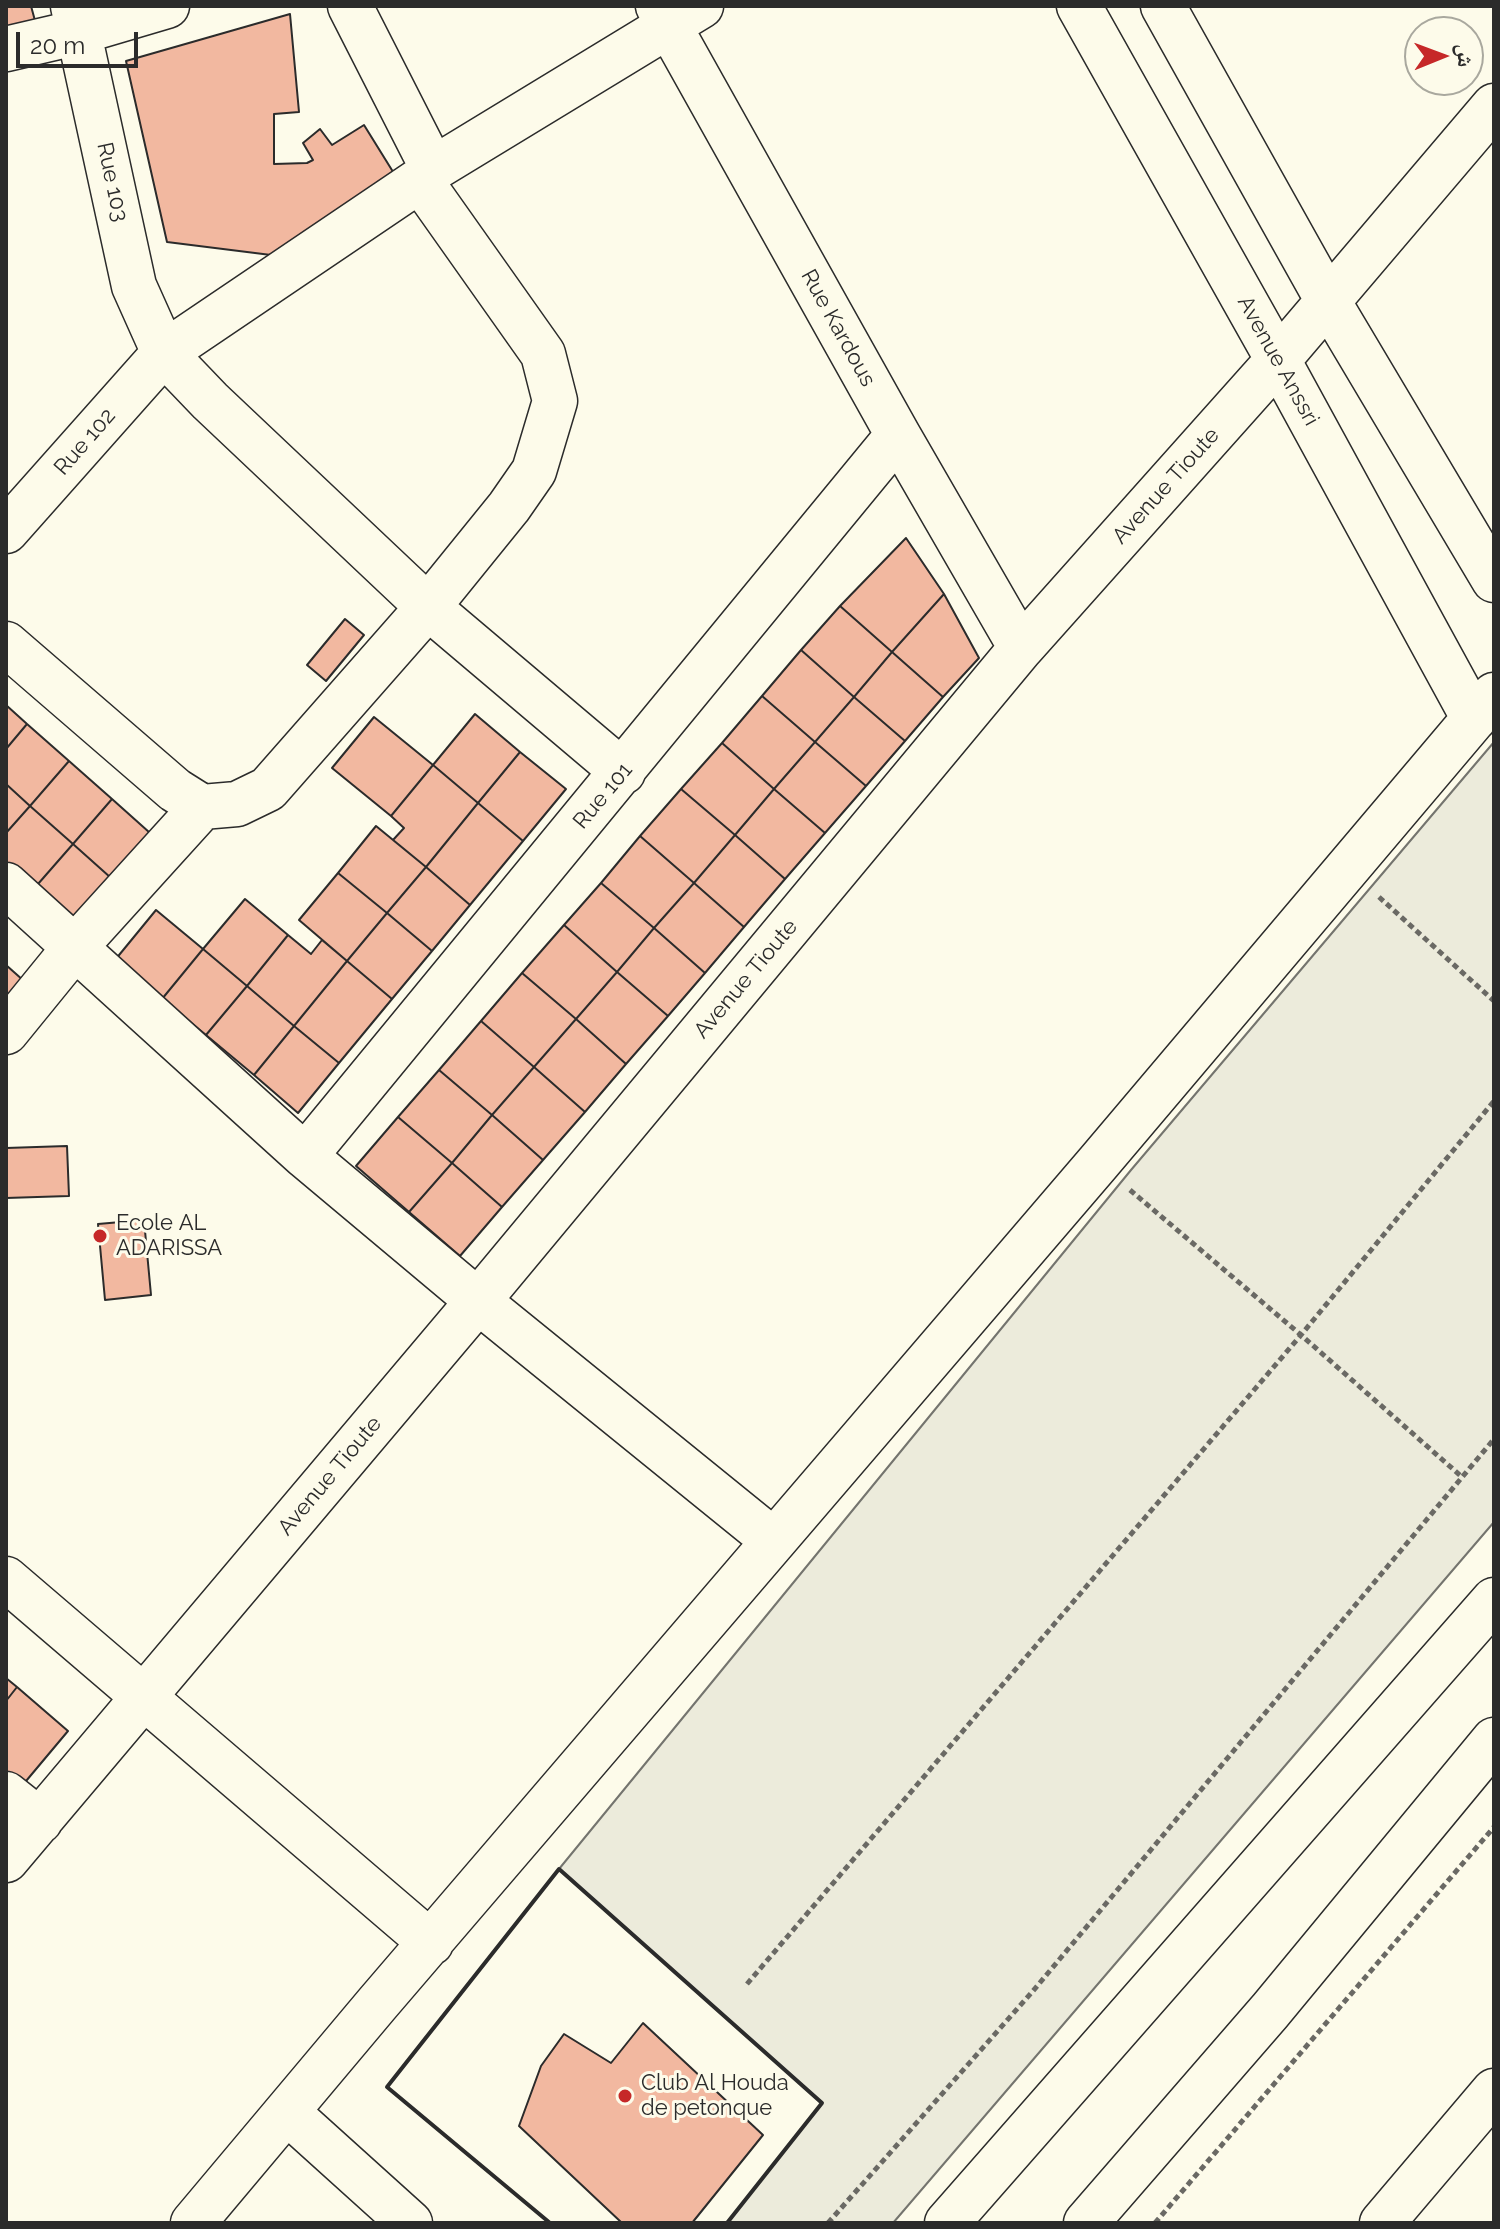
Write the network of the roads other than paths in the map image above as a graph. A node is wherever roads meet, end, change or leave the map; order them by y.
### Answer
1 (167, 6) edge
2 (350, 6) edge
3 (1079, 6) edge
4 (1163, 6) edge
5 (676, 12) edge
6 (76, 19) edge
7 (6, 49) edge
8 (1494, 106) edge
9 (426, 175) junction
10 (1328, 301) junction
11 (164, 353) junction
12 (1278, 360) junction
13 (898, 435) junction
14 (6, 531) edge
15 (1494, 580) edge
16 (428, 607) junction
17 (6, 644) edge
18 (1021, 648) junction
19 (1484, 707) edge
20 (623, 772) junction
21 (202, 807) junction
22 (6, 885) edge
23 (76, 946) junction
24 (6, 1032) edge
25 (305, 1156) junction
26 (478, 1301) junction
27 (774, 1541) junction
28 (6, 1579) edge
29 (1494, 1600) edge
30 (144, 1696) junction
31 (1494, 1740) edge
32 (6, 1794) edge
33 (40, 1821) junction
34 (6, 1860) edge
35 (431, 1943) junction
36 (1494, 2091) edge
37 (287, 2112) junction
38 (193, 2223) edge
39 (410, 2223) edge
40 (947, 2223) edge
41 (1086, 2223) edge
42 (1382, 2223) edge

1 - 6 main road
2 - 9 main road
3 - 12 main road, Avenue Anssri
4 - 10 main road
5 - 9 main road, Rue 102
5 - 13 main road, Rue Kardous
6 - 7 main road
6 - 11 main road, Rue 103
8 - 10 main road, Avenue Tioute
9 - 11 main road, Rue 102
9 - 16 main road
10 - 12 main road, Avenue Tioute
10 - 15 main road
11 - 14 main road, Rue 102
11 - 16 main road, Rue 103
12 - 18 main road, Avenue Tioute
12 - 19 main road, Avenue Anssri
13 - 18 main road, Rue Kardous
13 - 20 main road, Rue 101
16 - 20 main road, Rue 103
16 - 21 main road
17 - 21 main road
18 - 26 main road, Avenue Tioute
19 - 27 main road
20 - 25 main road, Rue 101
21 - 23 main road
22 - 23 main road
23 - 24 main road
23 - 25 main road
25 - 26 main road
26 - 27 main road
26 - 30 main road, Avenue Tioute
27 - 35 main road
28 - 30 main road
29 - 40 main road
30 - 33 main road, Avenue Tioute
30 - 35 main road
31 - 41 main road
32 - 33 main road
33 - 34 main road, Avenue Tioute
35 - 37 main road
36 - 42 main road
37 - 38 main road
37 - 39 main road

